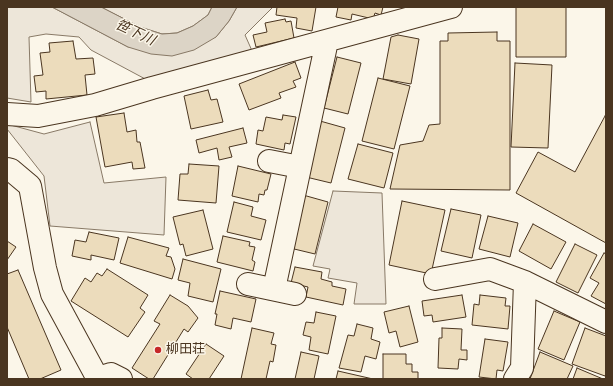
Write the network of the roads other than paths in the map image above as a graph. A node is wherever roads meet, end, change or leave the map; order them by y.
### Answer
1 (451, 7) edge
2 (327, 41) junction
3 (7, 114) edge
4 (269, 161) dead end
5 (300, 167) junction
6 (7, 169) edge
7 (435, 279) dead end
8 (525, 282) junction
9 (248, 284) dead end
10 (274, 289) junction
11 (295, 294) dead end
12 (606, 322) edge
13 (98, 378) edge
14 (121, 379) edge
15 (515, 379) edge

1 - 2 street
2 - 3 street
2 - 5 street
4 - 5 street
5 - 10 street
6 - 13 street
7 - 8 street
8 - 12 street
8 - 15 street
9 - 10 street
10 - 11 street
13 - 14 street

